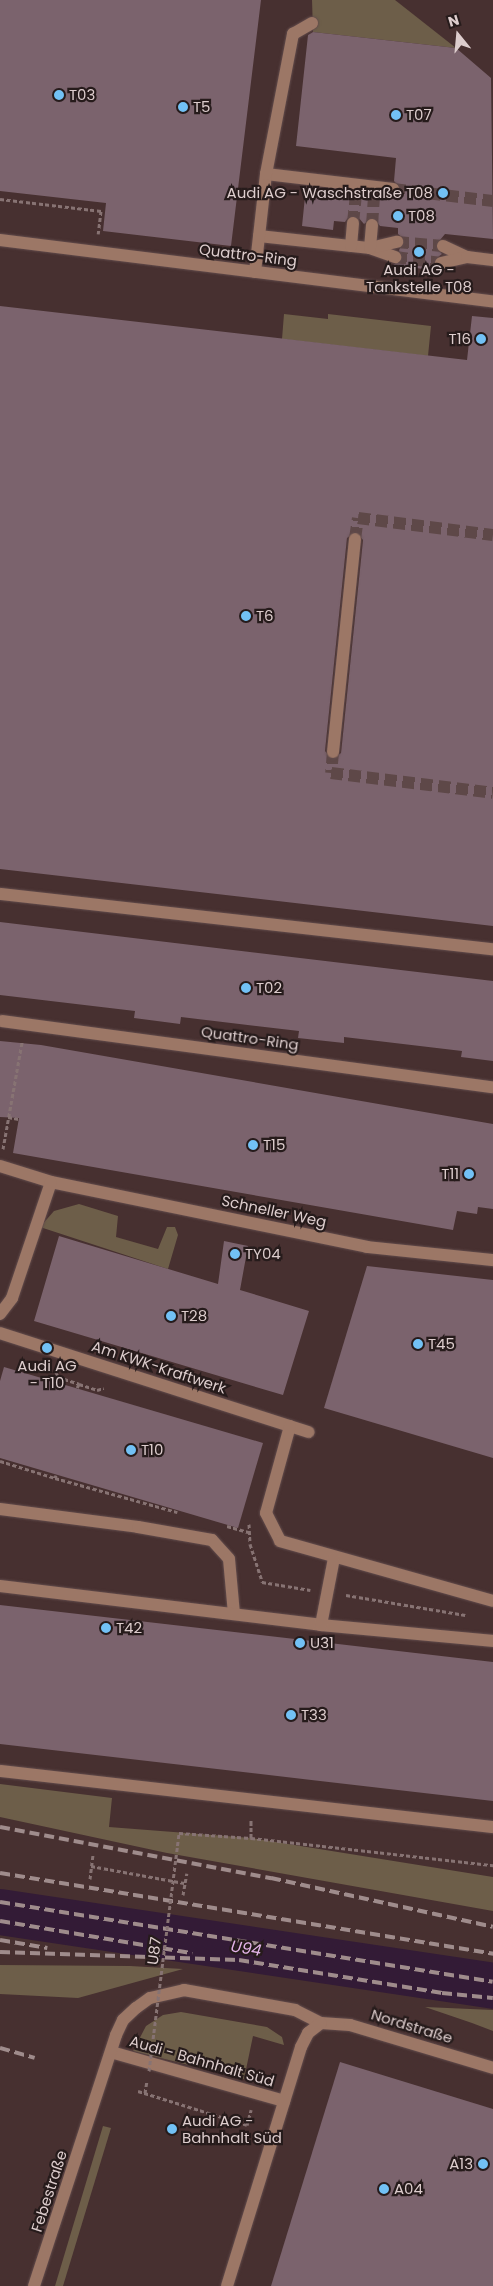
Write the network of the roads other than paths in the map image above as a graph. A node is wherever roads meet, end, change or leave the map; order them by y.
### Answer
1 (312, 23) dead end
2 (266, 174) junction
3 (393, 190) tunnel mouth
4 (353, 223) tunnel mouth
5 (372, 225) tunnel mouth
6 (259, 236) junction
7 (0, 240) edge
8 (397, 242) tunnel mouth
9 (351, 246) junction
10 (443, 246) tunnel mouth
11 (370, 248) junction
12 (394, 257) tunnel mouth
13 (467, 257) junction
14 (493, 260) edge
15 (441, 263) tunnel mouth
16 (255, 272) junction
17 (493, 301) edge
18 (355, 539) tunnel mouth
19 (333, 752) tunnel mouth
20 (0, 894) edge
21 (493, 949) edge
22 (2, 1021) dead end
23 (493, 1087) edge
24 (1, 1161) edge
25 (51, 1182) junction
26 (493, 1260) edge
27 (0, 1314) edge
28 (0, 1333) edge
29 (290, 1426) junction
30 (308, 1432) dead end
31 (0, 1509) edge
32 (334, 1558) junction
33 (0, 1586) edge
34 (493, 1601) edge
35 (234, 1614) junction
36 (320, 1625) junction
37 (493, 1641) edge
38 (0, 1771) edge
39 (493, 1827) edge
40 (321, 2023) junction
41 (111, 2052) junction
42 (493, 2068) edge
43 (284, 2101) junction
44 (34, 2286) edge
45 (227, 2286) edge

1 - 2 lane
2 - 3 lane
2 - 6 lane
4 - 9 lane
5 - 11 lane
6 - 9 lane
6 - 16 lane
7 - 16 lane, Quattro-Ring
8 - 11 lane
9 - 11 lane
10 - 13 lane
11 - 12 lane
13 - 14 lane
13 - 15 lane
16 - 17 lane, Quattro-Ring
18 - 19 lane
20 - 21 lane
22 - 23 lane, Quattro-Ring
24 - 25 lane, Schneller Weg
25 - 26 lane, Schneller Weg
25 - 27 lane
28 - 29 lane, Am KWK-Kraftwerk
29 - 30 lane, Am KWK-Kraftwerk
29 - 32 lane
31 - 35 lane
32 - 34 lane
32 - 36 lane
33 - 35 lane
35 - 36 lane
36 - 37 lane
38 - 39 lane
40 - 41 lane, Febestraße
40 - 42 lane, Nordstraße
40 - 43 lane
41 - 43 lane, Audi - Bahnhalt Süd
41 - 44 lane, Febestraße
43 - 45 lane

